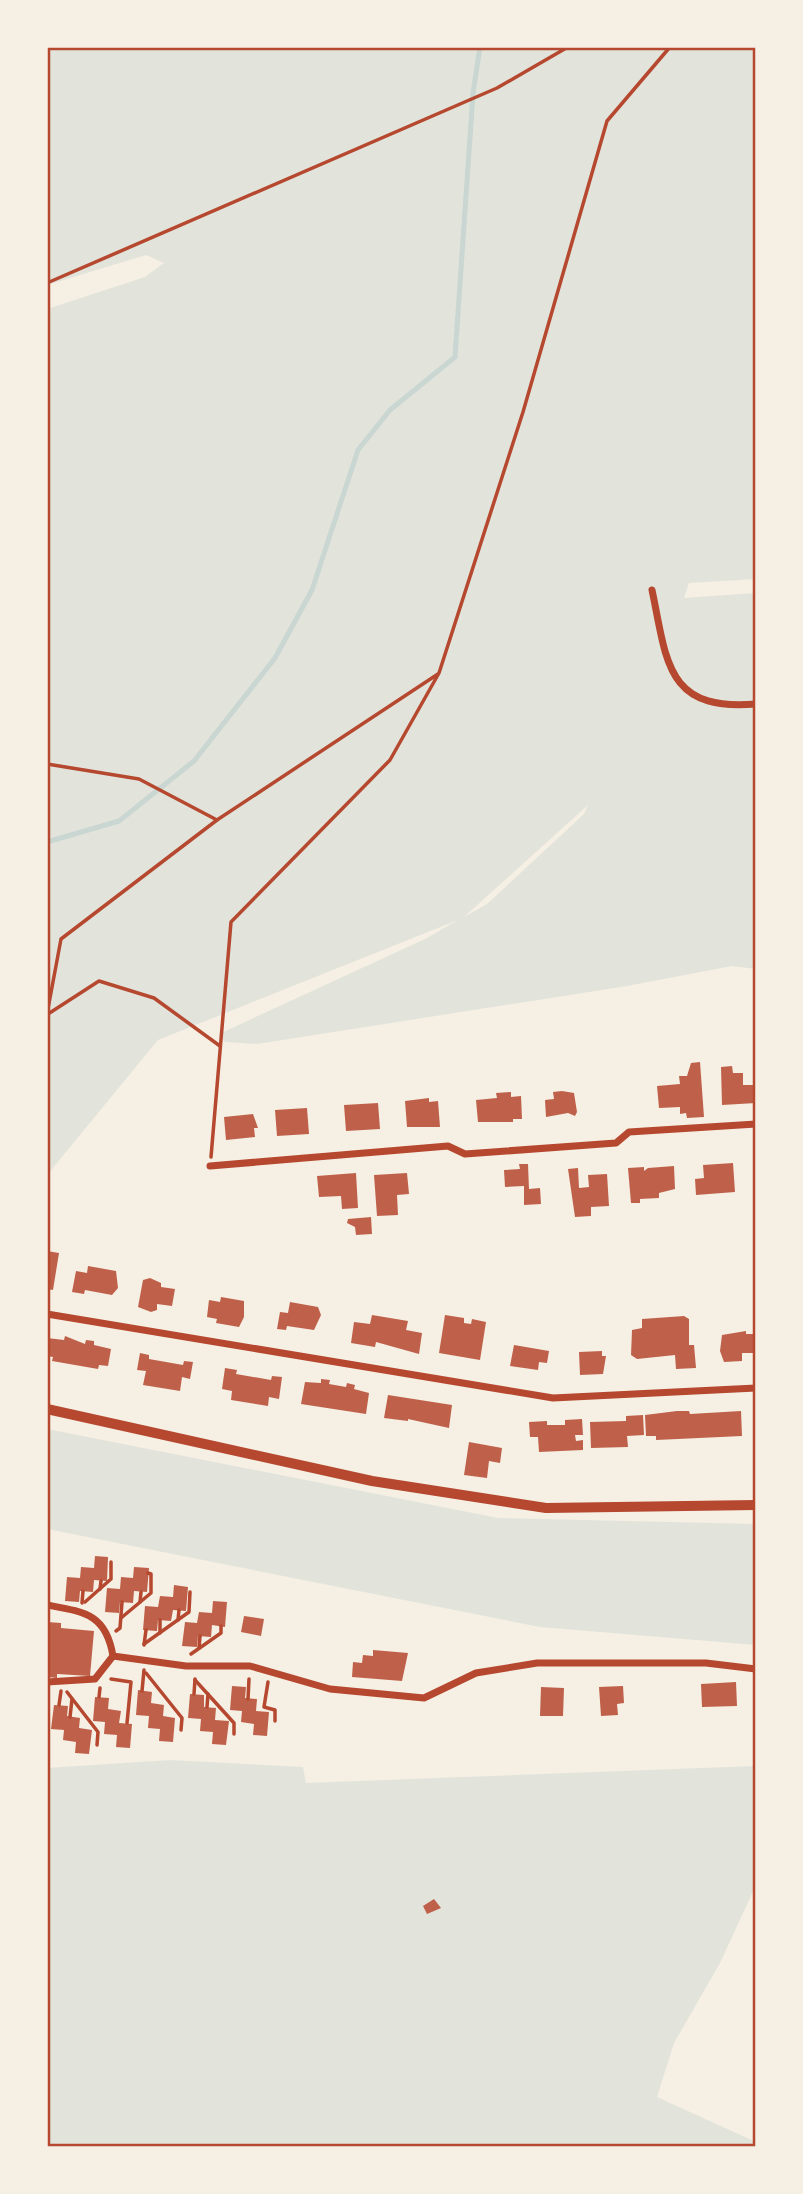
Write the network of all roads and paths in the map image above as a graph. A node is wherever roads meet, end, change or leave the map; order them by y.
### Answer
1 (568, 47) edge
2 (670, 47) edge
3 (47, 283) edge
4 (652, 590) dead end
5 (439, 673) junction
6 (756, 704) edge
7 (47, 764) edge
8 (217, 820) junction
9 (47, 1014) edge
10 (220, 1046) junction
11 (756, 1124) edge
12 (210, 1166) joint
13 (47, 1314) edge
14 (756, 1388) edge
15 (47, 1409) edge
16 (756, 1505) edge
17 (111, 1562) dead end
18 (148, 1573) dead end
19 (101, 1580) dead end
20 (100, 1589) junction
21 (83, 1591) dead end
22 (141, 1592) dead end
23 (190, 1592) dead end
24 (122, 1602) dead end
25 (140, 1602) junction
26 (47, 1605) edge
27 (79, 1607) junction
28 (179, 1611) dead end
29 (121, 1618) junction
30 (160, 1620) dead end
31 (178, 1620) junction
32 (221, 1626) dead end
33 (146, 1630) dead end
34 (159, 1633) junction
35 (200, 1636) dead end
36 (110, 1638) junction
37 (144, 1644) junction
38 (199, 1648) junction
39 (113, 1656) junction
40 (186, 1657) dead end
41 (144, 1661) junction
42 (196, 1666) junction
43 (250, 1666) junction
44 (270, 1669) junction
45 (756, 1669) edge
46 (144, 1671) junction
47 (94, 1679) junction
48 (195, 1680) junction
49 (47, 1682) edge
50 (142, 1691) dead end
51 (194, 1694) dead end
52 (208, 1694) junction
53 (72, 1699) junction
54 (247, 1699) dead end
55 (59, 1705) dead end
56 (207, 1707) dead end
57 (70, 1717) dead end
58 (275, 1721) dead end
59 (127, 1723) dead end
60 (181, 1730) dead end
61 (234, 1734) dead end
62 (97, 1745) dead end

1 - 3 path
2 - 5 path
4 - 6 street
5 - 8 path
5 - 10 path
7 - 8 path
8 - 9 path
9 - 10 path
10 - 12 path
11 - 12 street
13 - 14 street
15 - 16 street
17 - 20 path
18 - 25 path
19 - 20 path
20 - 27 path
21 - 27 path
22 - 25 path
23 - 31 path
24 - 29 path
25 - 29 path
26 - 27 street
27 - 36 street
28 - 31 path
29 - 36 path
30 - 34 path
31 - 34 path
32 - 38 path
33 - 37 path
34 - 37 path
35 - 38 path
36 - 39 street
37 - 41 path
38 - 40 path
39 - 41 street
39 - 47 street
41 - 42 street
41 - 46 path
42 - 43 street
42 - 48 path
43 - 44 street
43 - 54 path
44 - 45 street
44 - 58 path
46 - 50 path
46 - 60 path
47 - 49 street
47 - 59 path
48 - 51 path
48 - 52 path
52 - 56 path
52 - 61 path
53 - 55 path
53 - 57 path
53 - 62 path

